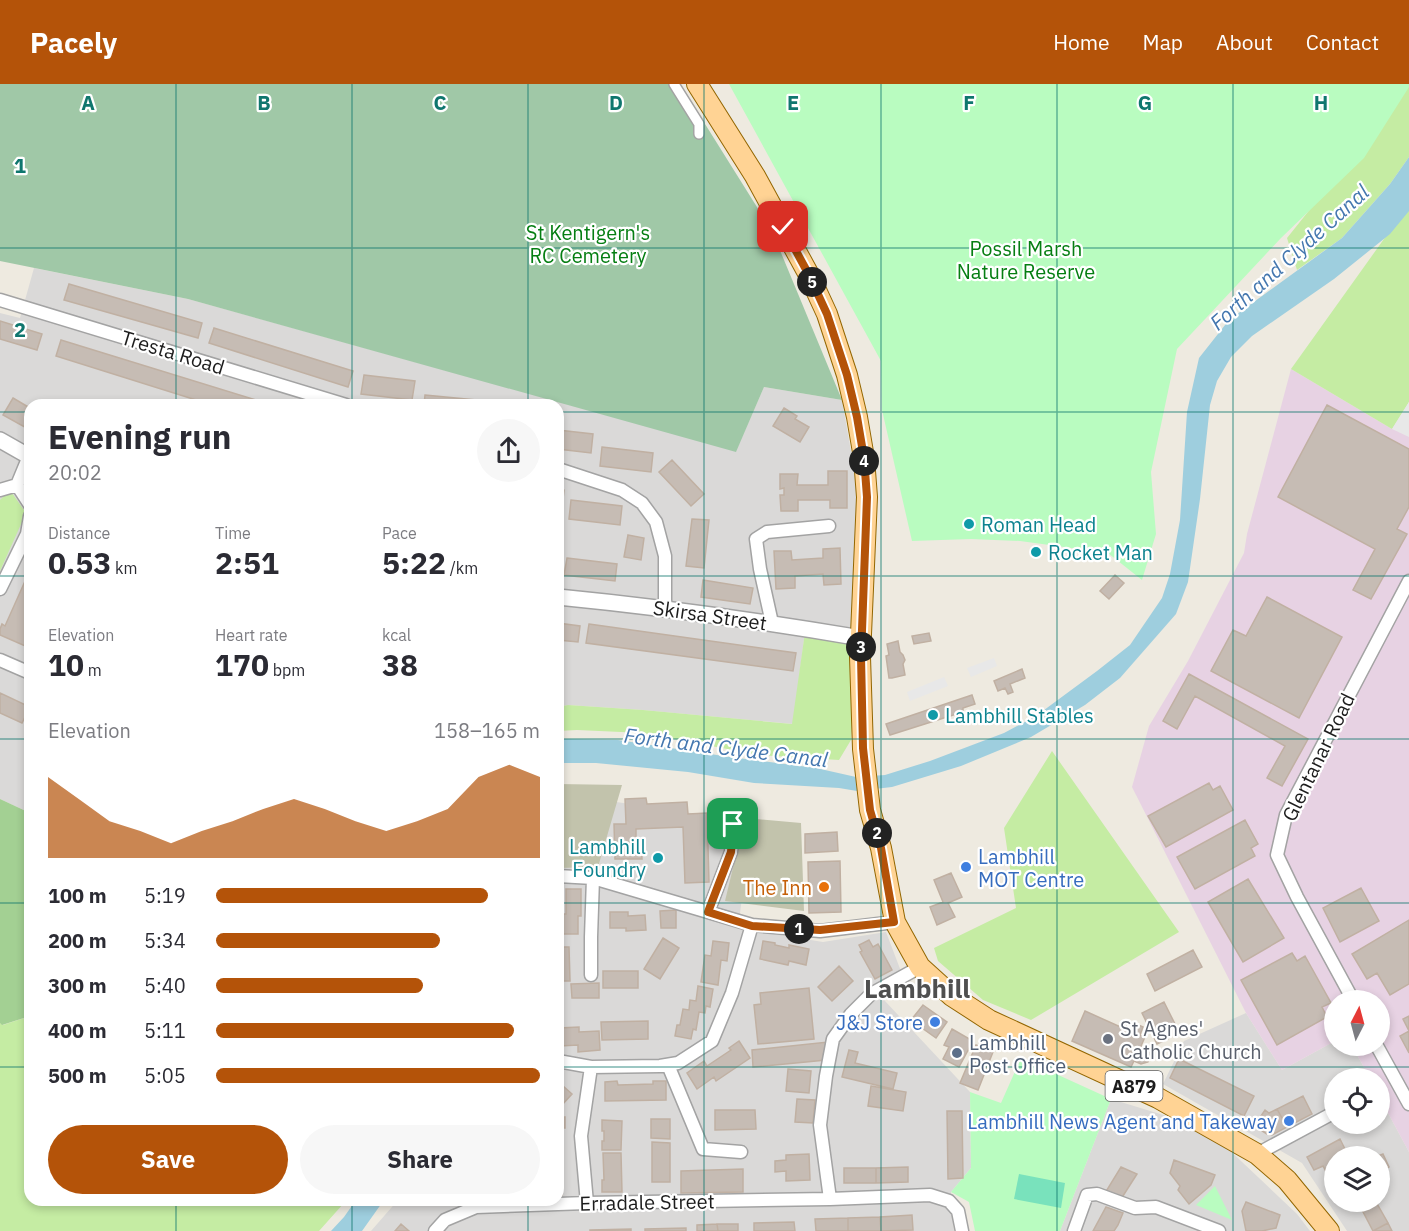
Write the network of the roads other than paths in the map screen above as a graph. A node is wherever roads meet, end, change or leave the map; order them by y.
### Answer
1 (674, 84) edge
2 (697, 84) edge
3 (699, 134) dead end
4 (0, 300) edge
5 (326, 399) edge
6 (0, 440) edge
7 (24, 453) edge
8 (24, 469) edge
9 (564, 471) edge
10 (17, 485) junction
11 (0, 490) edge
12 (24, 496) edge
13 (829, 526) dead end
14 (24, 540) edge
15 (1409, 581) edge
16 (0, 589) edge
17 (564, 598) edge
18 (665, 608) junction
19 (772, 623) junction
20 (861, 638) junction
21 (0, 660) edge
22 (24, 670) edge
23 (733, 824) dead end
24 (564, 876) edge
25 (593, 878) junction
26 (708, 912) junction
27 (894, 922) junction
28 (752, 926) junction
29 (920, 967) junction
30 (591, 975) dead end
31 (1348, 990) edge
32 (1383, 1056) edge
33 (564, 1062) edge
34 (668, 1065) junction
35 (591, 1067) junction
36 (1409, 1104) edge
37 (1324, 1118) edge
38 (741, 1152) dead end
39 (1257, 1154) junction
40 (830, 1199) junction
41 (587, 1203) junction
42 (564, 1204) edge
43 (504, 1206) edge
44 (435, 1231) edge
45 (962, 1231) edge
46 (1074, 1231) edge
47 (1219, 1231) edge
48 (1329, 1231) edge

1 - 3 street
2 - 20 main road, A879
4 - 5 street, Tresta Road
6 - 7 street
8 - 10 street
9 - 18 street
10 - 11 street
10 - 12 street
13 - 19 street
14 - 16 street
15 - 31 street, Glentanar Road
17 - 18 street, Skirsa Street
18 - 19 street, Skirsa Street
19 - 20 street, Skirsa Street
20 - 27 main road, A879
21 - 22 street
23 - 26 street
24 - 25 street
25 - 26 street
25 - 30 street
26 - 28 street
27 - 28 street
27 - 29 main road, A879
28 - 34 street
29 - 39 main road, A879
29 - 40 street
32 - 36 street
33 - 35 street
34 - 35 street
34 - 38 street
35 - 41 street
37 - 39 street
39 - 48 main road, A879
40 - 41 street, Erradale Street
40 - 45 street, Erradale Street
41 - 42 street, Erradale Street
43 - 44 street, Erradale Street
46 - 47 street

